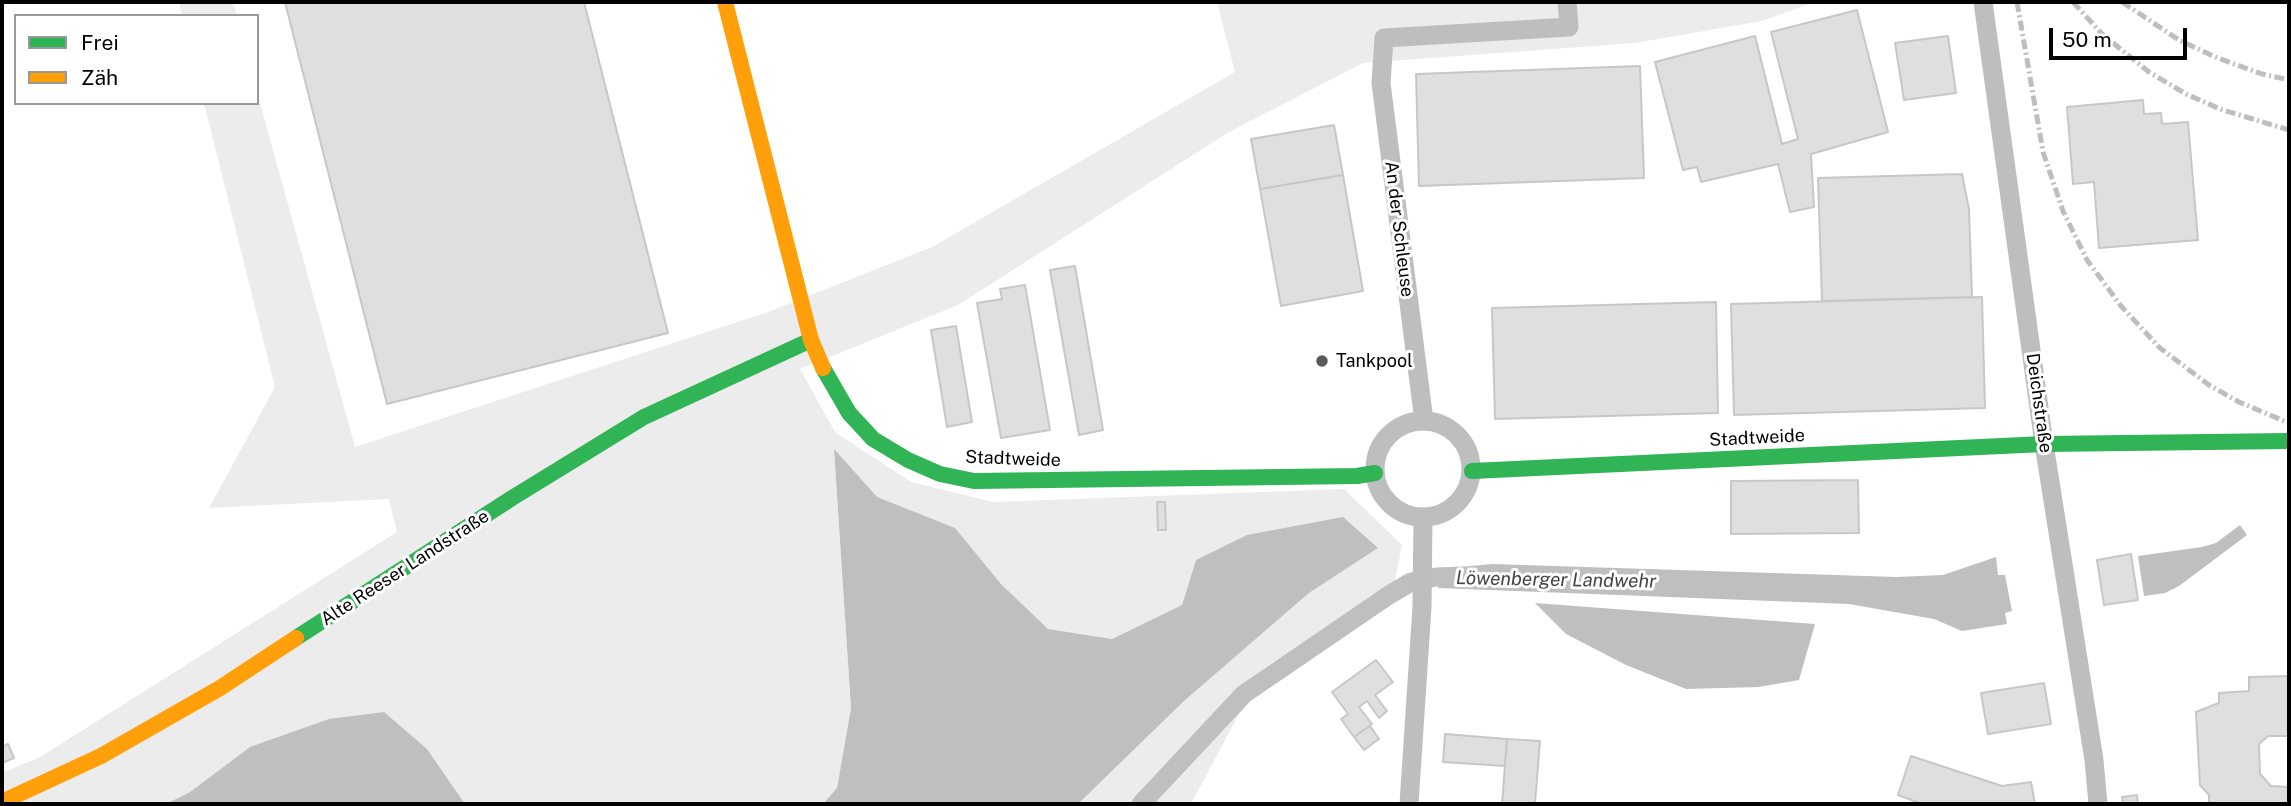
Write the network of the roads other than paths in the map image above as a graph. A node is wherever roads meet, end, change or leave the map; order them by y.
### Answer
1 (725, 2) edge
2 (1567, 2) edge
3 (1983, 2) edge
4 (811, 340) junction
5 (1424, 421) junction
6 (2289, 441) edge
7 (2044, 444) junction
8 (1472, 471) junction
9 (1375, 473) junction
10 (1423, 518) junction
11 (2, 802) edge
12 (1409, 804) edge
13 (2098, 804) edge

1 - 4 street, Stadtweide
2 - 5 street, An der Schleuse
3 - 7 street, Deichstraße
4 - 9 street, Stadtweide
4 - 11 street, Alte Reeser Landstraße
5 - 8 street
5 - 9 street
6 - 7 street, Stadtweide
7 - 8 street, Stadtweide
7 - 13 street, Deichstraße
8 - 10 street
9 - 10 street
10 - 12 street

